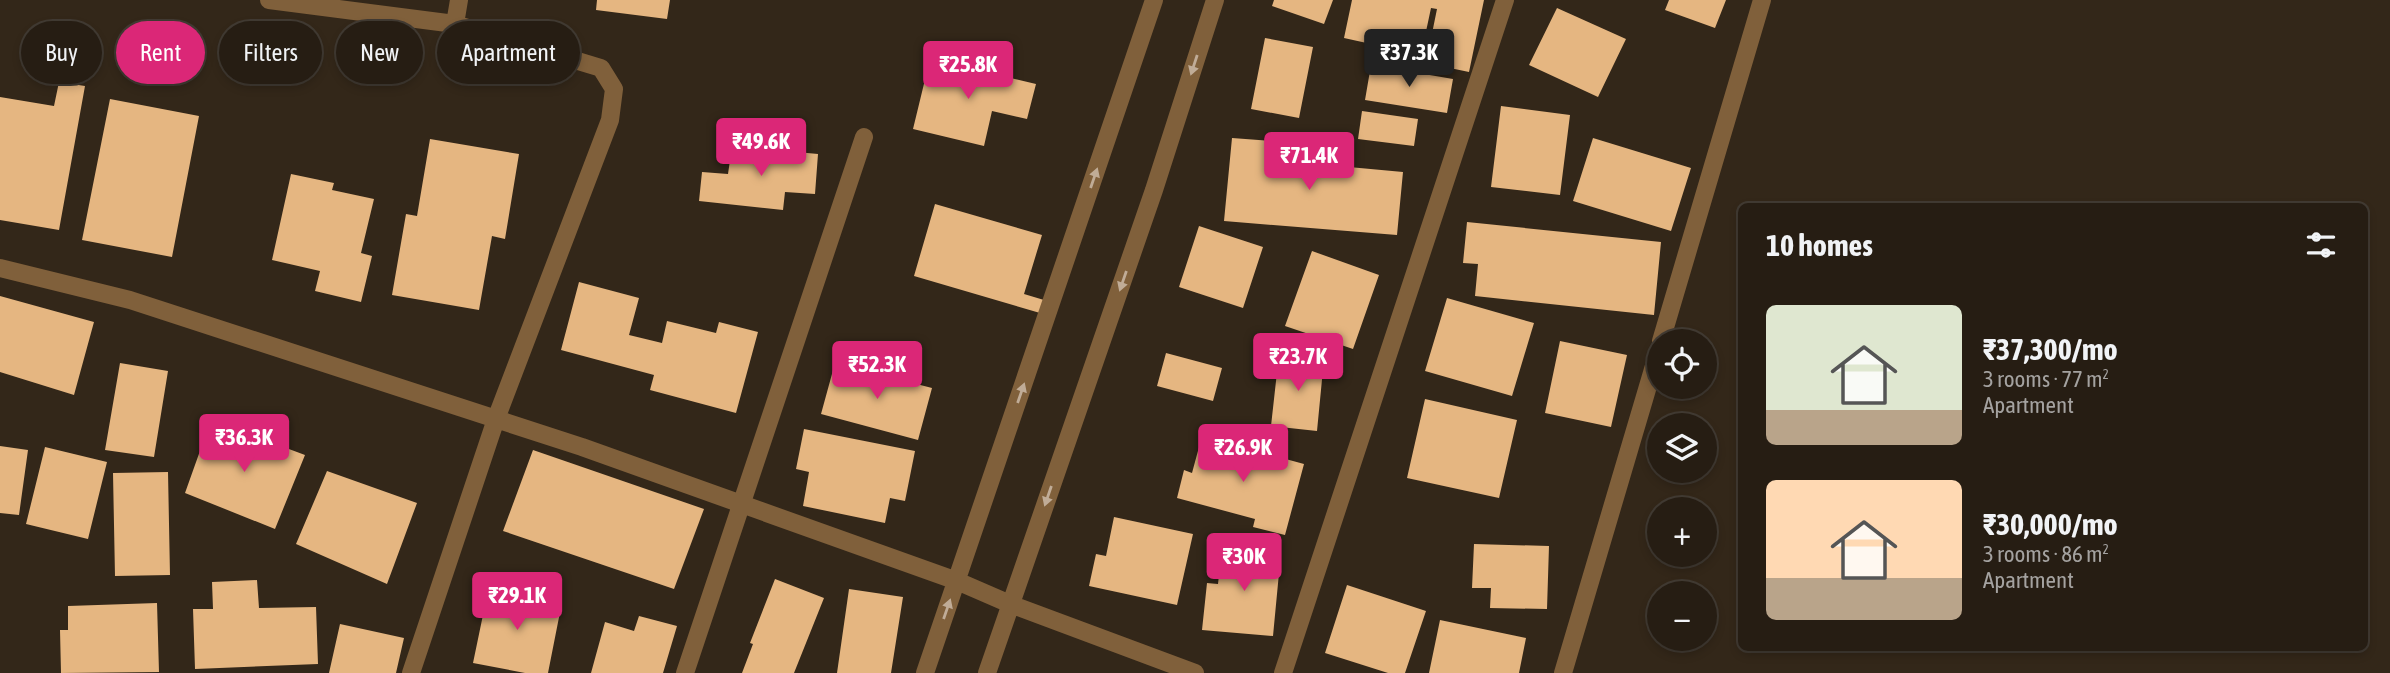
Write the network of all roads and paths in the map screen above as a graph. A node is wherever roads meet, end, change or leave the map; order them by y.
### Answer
1 (269, 0) edge
2 (459, 0) edge
3 (1154, 0) edge
4 (1215, 0) edge
5 (1505, 0) edge
6 (1762, 0) edge
7 (456, 21) edge
8 (437, 22) edge
9 (580, 62) edge
10 (864, 137) dead end
11 (0, 268) edge
12 (1665, 329) edge
13 (1647, 390) edge
14 (496, 419) junction
15 (742, 506) junction
16 (957, 581) junction
17 (1010, 604) junction
18 (411, 673) edge
19 (685, 673) edge
20 (925, 673) edge
21 (988, 673) edge
22 (1195, 673) edge
23 (1283, 673) edge
24 (1563, 673) edge

1 - 8 street
2 - 7 street
16 -> 3 street
4 -> 17 street
5 - 23 street
6 - 12 street
9 - 14 street
10 - 15 street
11 - 14 street
13 - 24 street
14 - 15 street
14 - 18 street
15 - 16 street
15 - 19 street
16 - 17 street
20 -> 16 street
17 - 21 street
17 - 22 street

